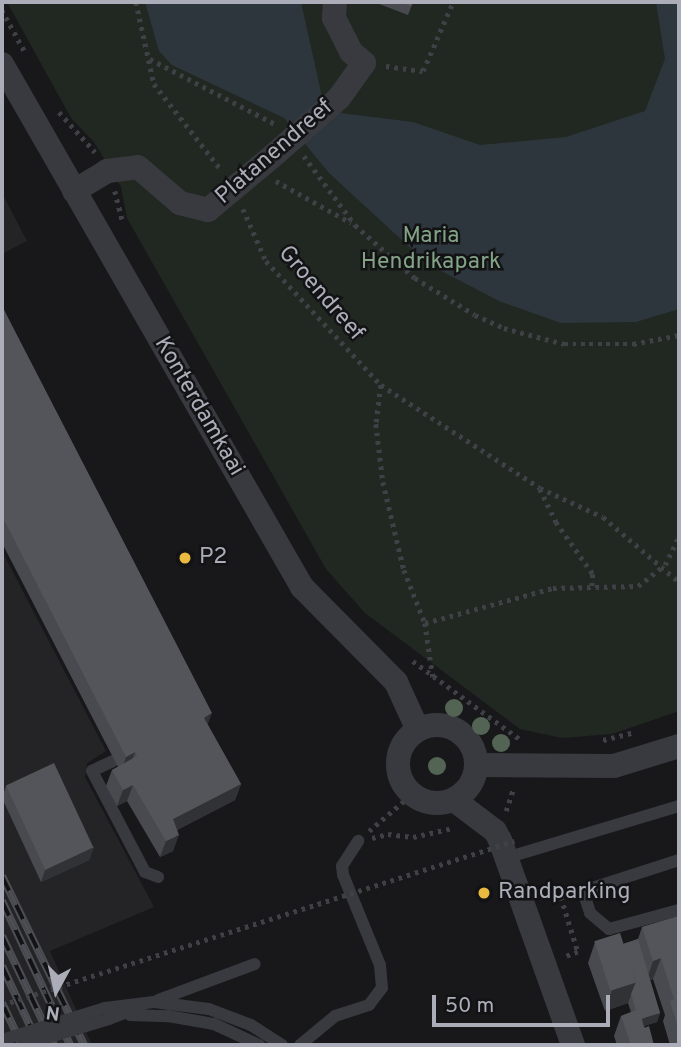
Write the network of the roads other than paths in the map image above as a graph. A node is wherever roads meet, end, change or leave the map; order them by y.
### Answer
1 (335, 2) edge
2 (2, 64) edge
3 (74, 191) junction
4 (418, 730) junction
5 (679, 746) edge
6 (113, 761) dead end
7 (476, 765) junction
8 (454, 800) junction
9 (679, 806) edge
10 (358, 841) road end
11 (509, 842) junction
12 (679, 860) edge
13 (158, 877) dead end
14 (679, 910) edge
15 (255, 964) dead end
16 (154, 1002) junction
17 (109, 1019) junction
18 (2, 1040) edge
19 (23, 1045) edge
20 (259, 1045) edge
21 (282, 1045) edge
22 (300, 1045) edge
23 (573, 1045) edge

1 - 3 street, Platanendreef, bridge
2 - 3 street, Konterdamkaai
3 - 4 street, Konterdamkaai
4 - 7 street
4 - 8 street
5 - 7 street
6 - 13 lane
7 - 8 street
8 - 11 street
9 - 11 lane
10 - 22 lane
11 - 23 street
12 - 14 lane
15 - 16 lane
16 - 17 lane
16 - 18 lane, bridge
16 - 21 lane
17 - 19 lane, bridge
17 - 20 lane

